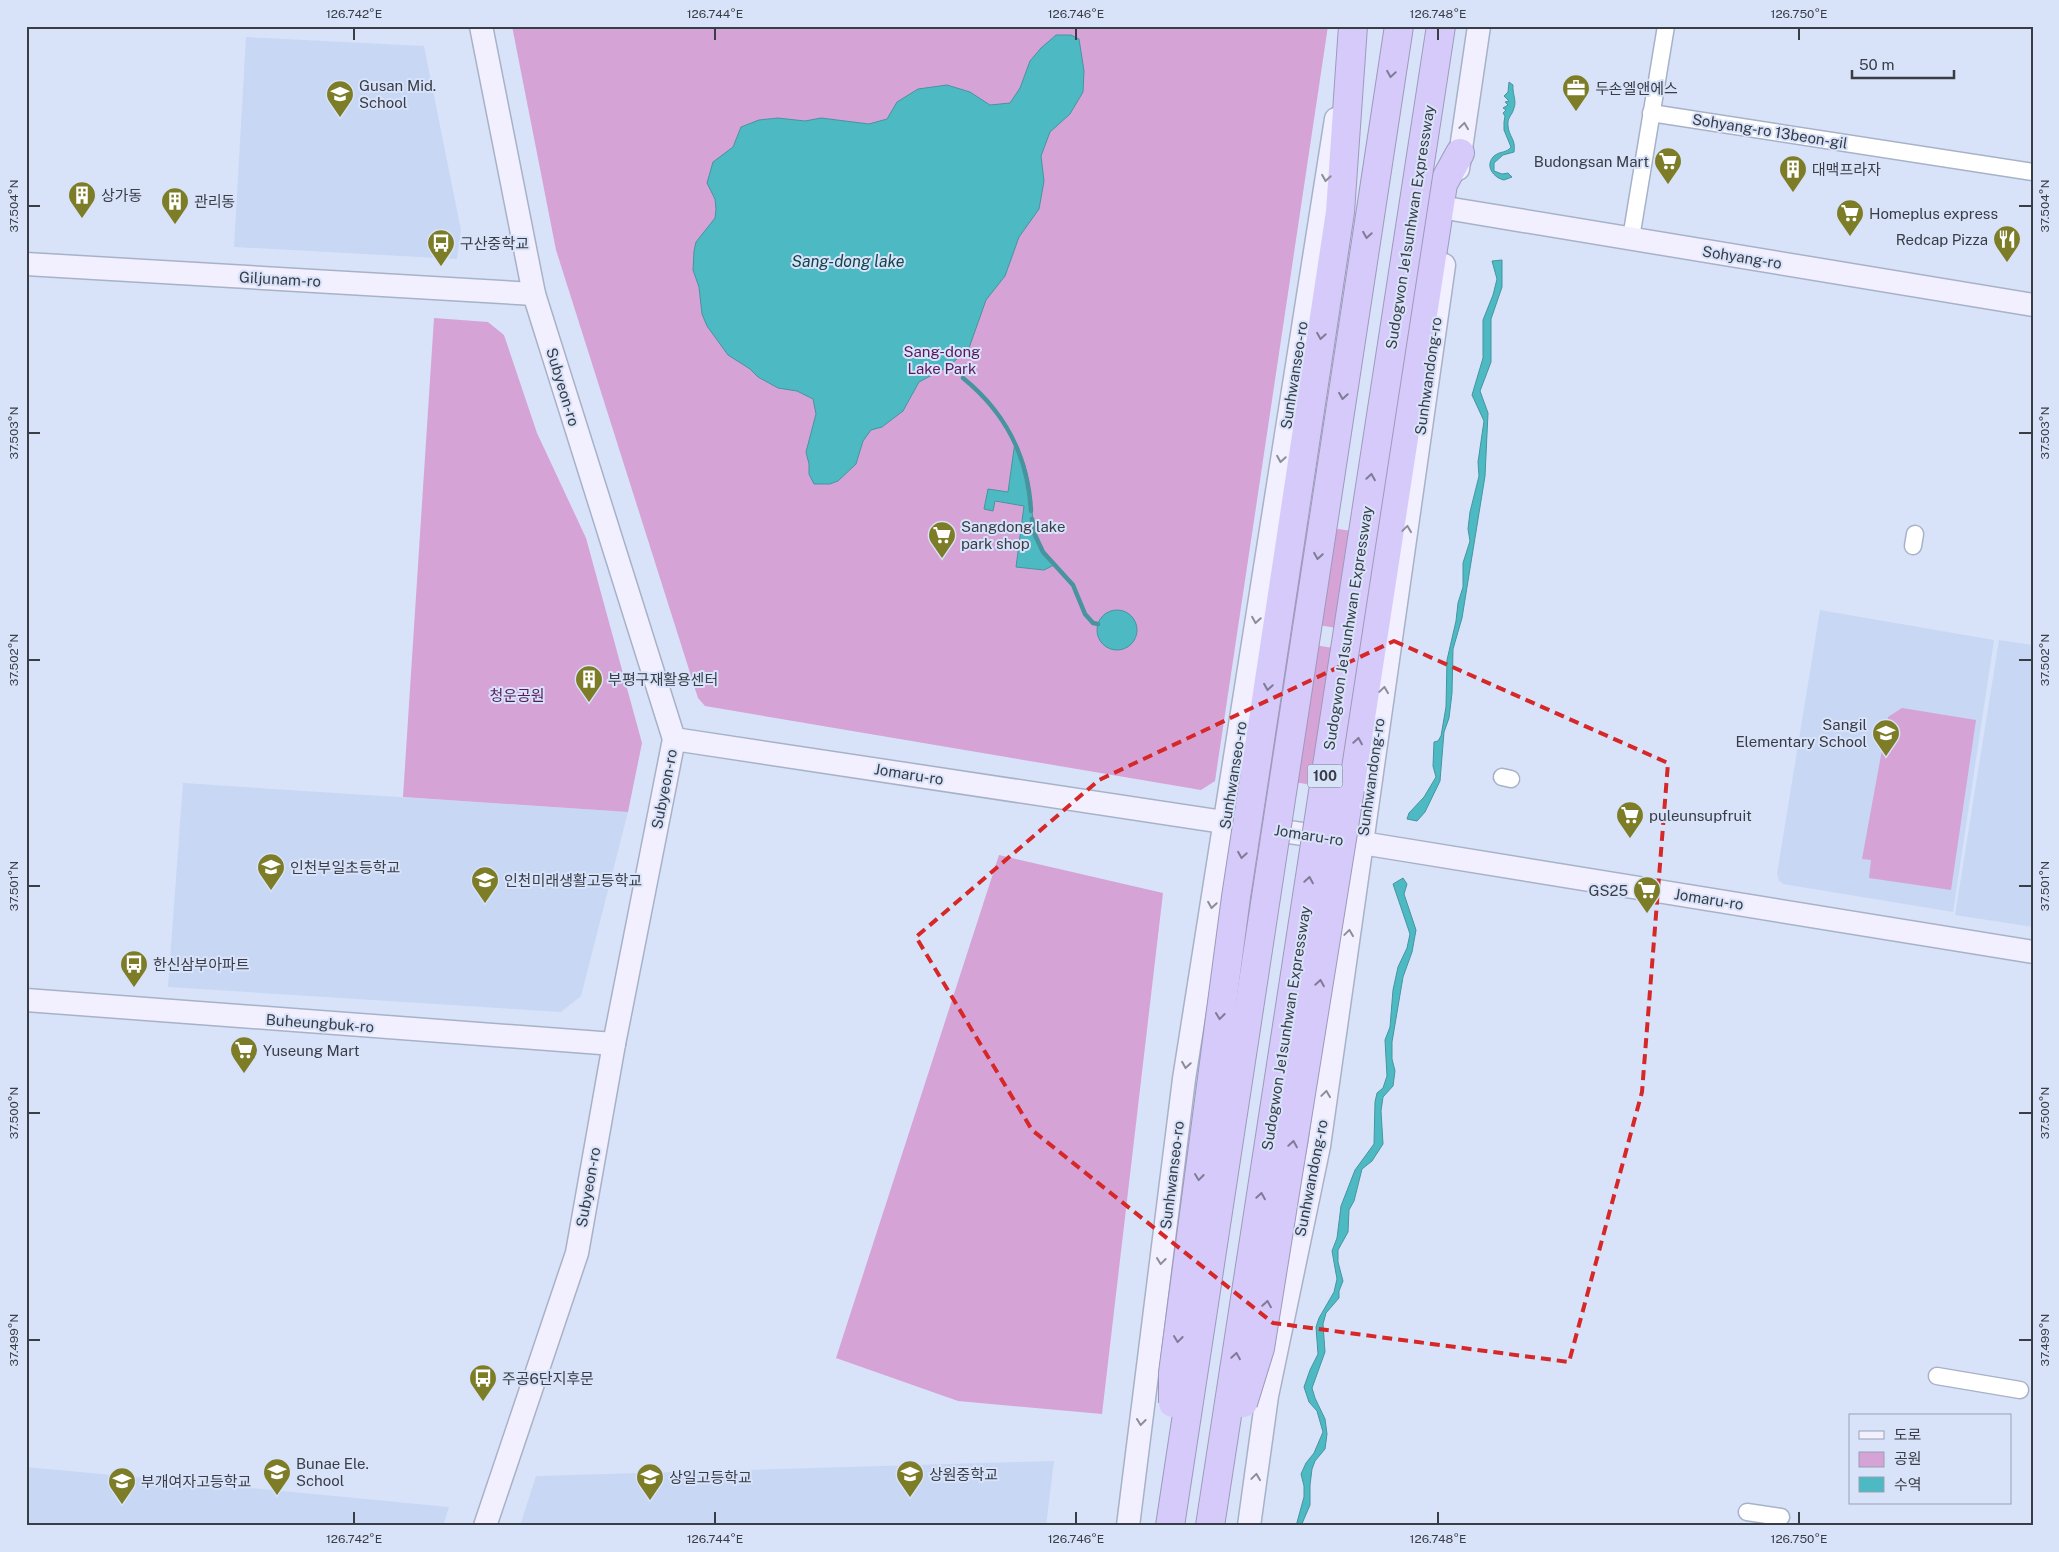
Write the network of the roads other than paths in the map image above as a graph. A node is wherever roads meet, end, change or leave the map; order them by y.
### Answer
1 (481, 26) edge
2 (1352, 26) edge
3 (1399, 26) edge
4 (1441, 26) edge
5 (1479, 26) edge
6 (1666, 26) edge
7 (1651, 113) junction
8 (1460, 153) junction
9 (2033, 172) edge
10 (1452, 209) junction
11 (1631, 238) junction
12 (26, 264) edge
13 (534, 294) junction
14 (2033, 304) edge
15 (674, 738) junction
16 (1226, 822) junction
17 (1362, 843) junction
18 (2033, 952) edge
19 (26, 1000) edge
20 (614, 1044) junction
21 (1937, 1376) dead end
22 (2020, 1390) dead end
23 (1747, 1512) dead end
24 (1171, 1514) edge
25 (1212, 1514) edge
26 (1781, 1517) dead end
27 (486, 1526) edge
28 (1128, 1526) edge
29 (1249, 1526) edge

1 - 13 street, Subyeon-ro
2 -> 16 street, Sunhwanseo-ro
2 -> 24 highway, bridge
3 -> 24 highway, 100, bridge
25 -> 4 highway, Sudogwon Je1sunhwan Expressway / 100, bridge
8 -> 5 street, Sunhwandong-ro
6 - 7 street
7 - 9 street, Sohyang-ro 13beon-gil
7 - 11 street
8 - 10 street, Sunhwandong-ro
25 -> 8 highway, bridge
10 - 11 street, Sohyang-ro
17 -> 10 street, Sunhwandong-ro
11 - 14 street, Sohyang-ro
12 - 13 street, Giljunam-ro
13 - 15 street, Subyeon-ro
15 - 16 street, Jomaru-ro
15 - 20 street, Subyeon-ro
16 - 17 street, Jomaru-ro
16 -> 28 street, Sunhwanseo-ro
17 - 18 street, Jomaru-ro
29 -> 17 street, Sunhwandong-ro
19 - 20 street, Buheungbuk-ro
20 - 27 street, Subyeon-ro
21 - 22 street
23 - 26 street

